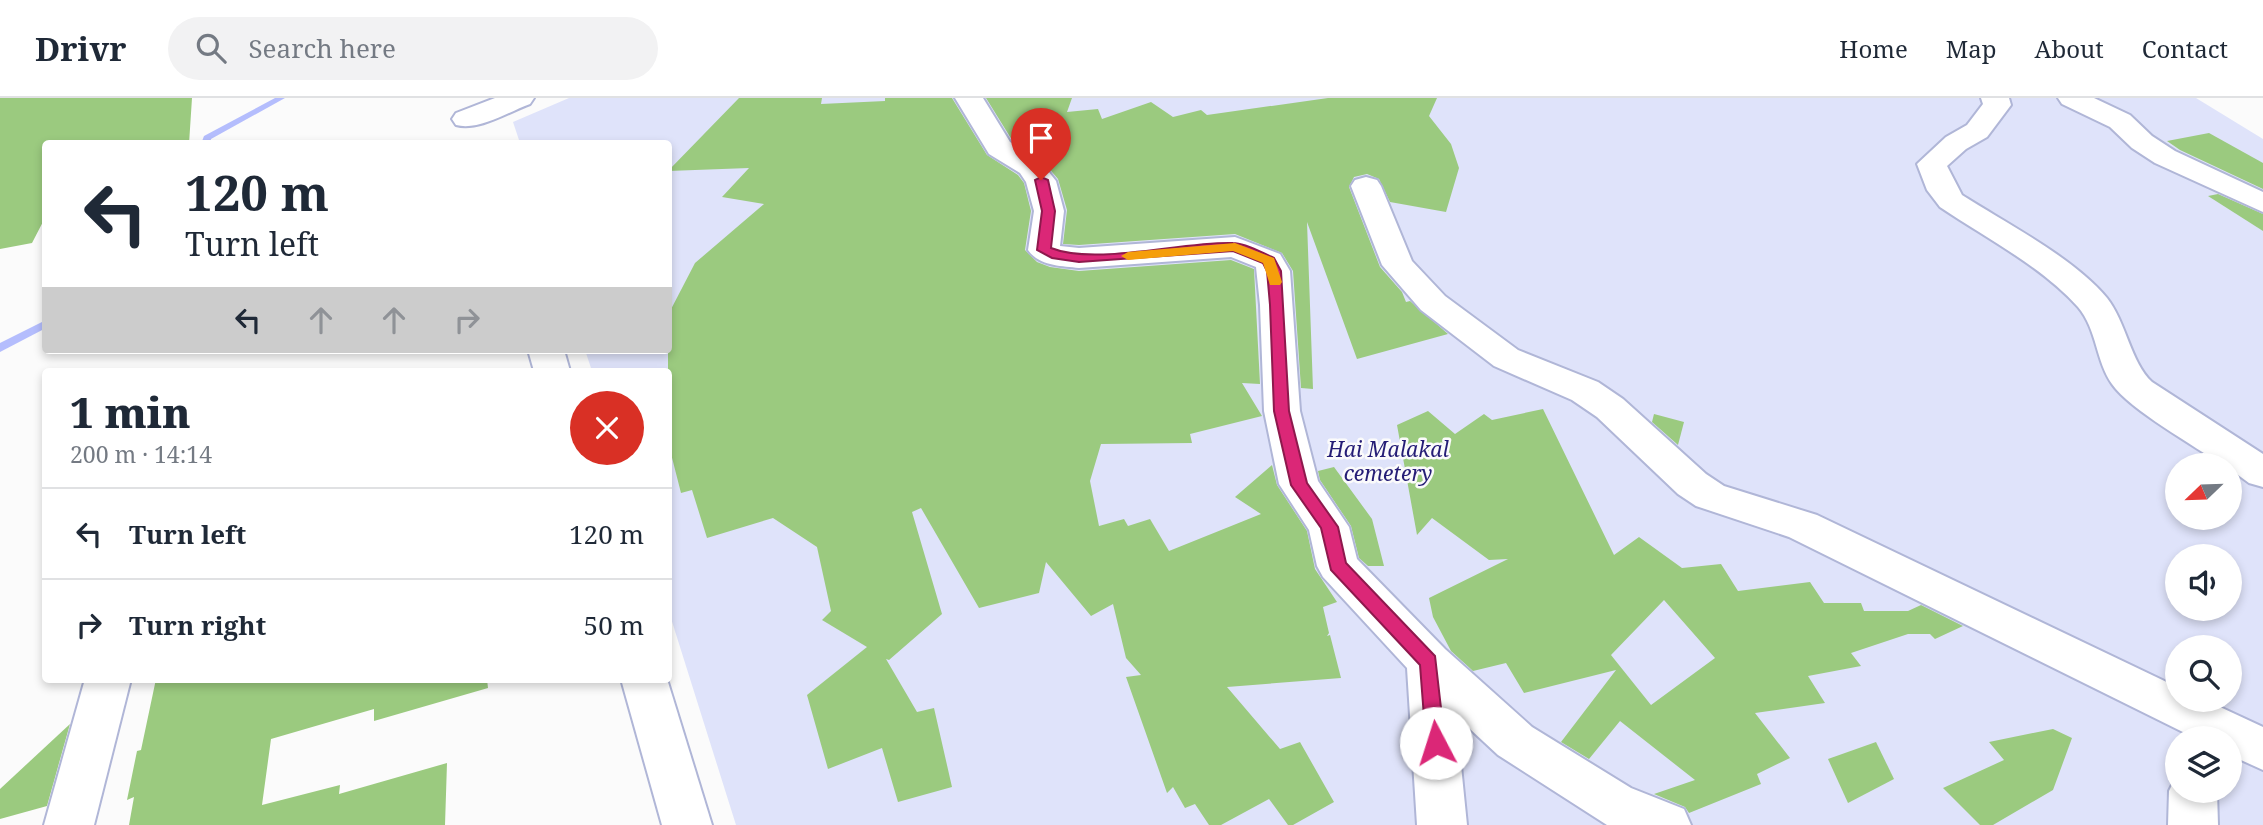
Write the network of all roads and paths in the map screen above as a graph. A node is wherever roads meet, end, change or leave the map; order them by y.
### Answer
1 (520, 98) edge
2 (969, 98) edge
3 (1995, 98) edge
4 (2072, 98) edge
5 (465, 120) edge
6 (1366, 186) dead end
7 (2263, 203) edge
8 (2263, 474) edge
9 (1429, 662) junction
10 (107, 683) edge
11 (645, 683) edge
12 (2191, 725) edge
13 (2263, 749) edge
14 (2193, 803) edge
15 (69, 825) edge
16 (687, 825) edge
17 (1442, 825) edge
18 (1665, 825) edge
19 (2193, 825) edge

1 - 5 street
2 - 9 street
3 - 8 street
4 - 7 street
6 - 12 street
9 - 17 street
9 - 18 street
10 - 15 street
11 - 16 street
12 - 13 street
14 - 19 street

